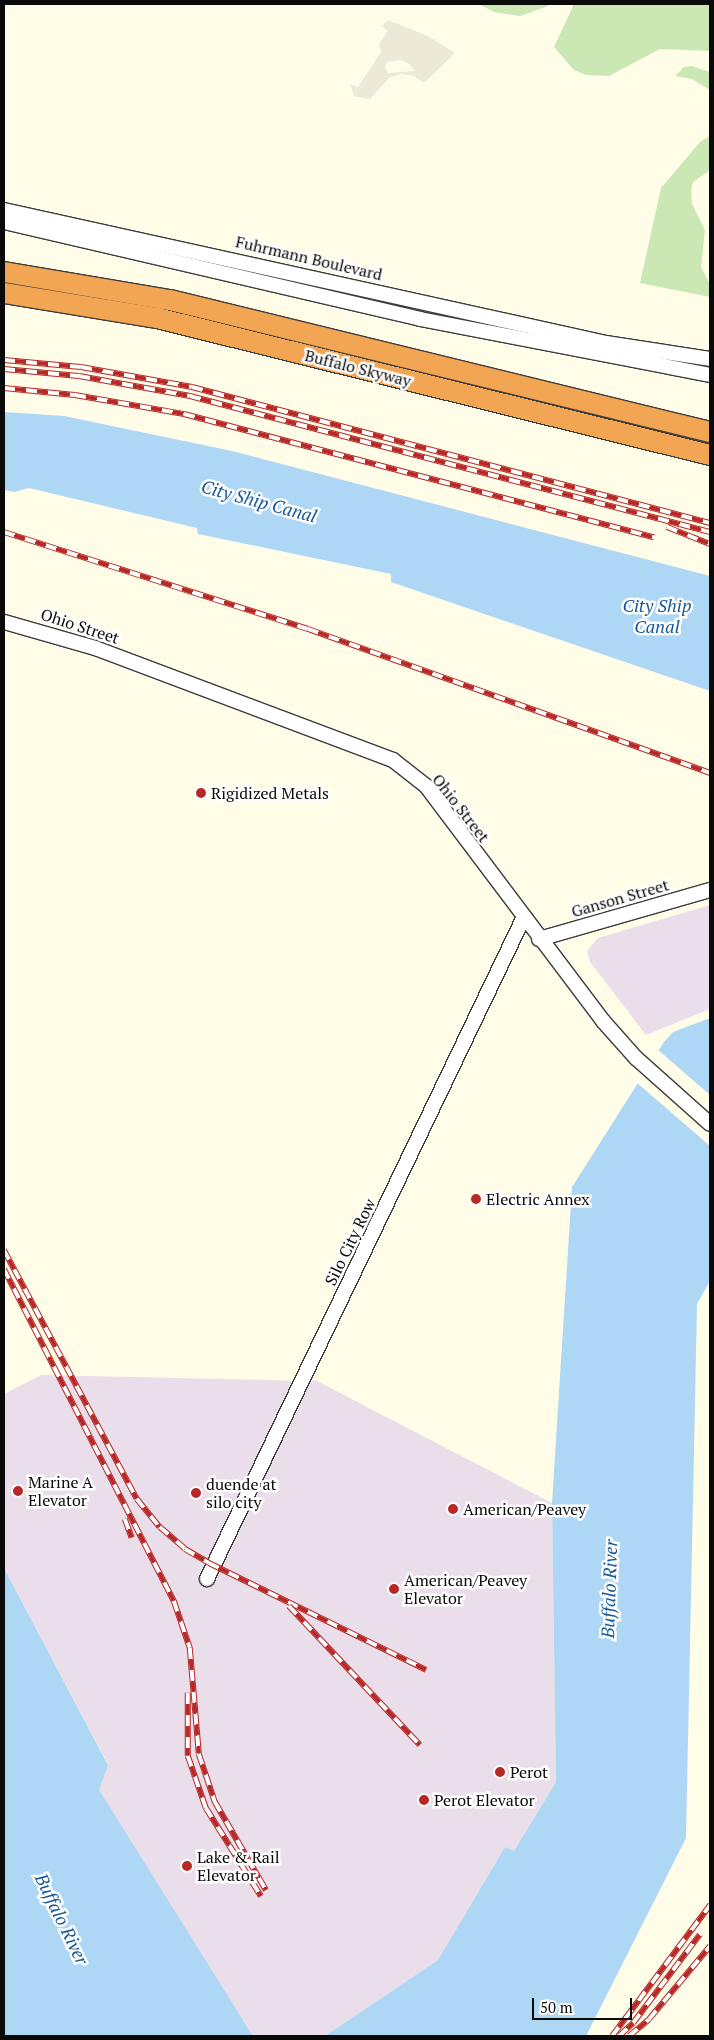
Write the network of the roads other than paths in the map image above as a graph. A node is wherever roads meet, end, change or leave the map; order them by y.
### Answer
1 (4, 210) edge
2 (4, 222) edge
3 (4, 272) edge
4 (4, 293) edge
5 (606, 349) junction
6 (710, 359) edge
7 (710, 375) edge
8 (710, 432) edge
9 (689, 452) junction
10 (710, 455) edge
11 (710, 468) edge
12 (4, 622) edge
13 (710, 890) edge
14 (523, 919) junction
15 (539, 939) junction
16 (710, 1124) edge
17 (207, 1579) dead end

1 - 5 street, Fuhrmann Boulevard
2 - 5 street, Fuhrmann Boulevard
3 - 8 highway, Buffalo Skyway
4 - 9 highway, Buffalo Skyway
5 - 6 street, Fuhrmann Boulevard
5 - 7 street, Fuhrmann Boulevard
9 - 10 highway, Buffalo Skyway
9 - 11 highway
12 - 14 street, Ohio Street
13 - 15 street, Ganson Street
14 - 15 street, Ohio Street
14 - 17 street, Silo City Row
15 - 16 street, Ohio Street

